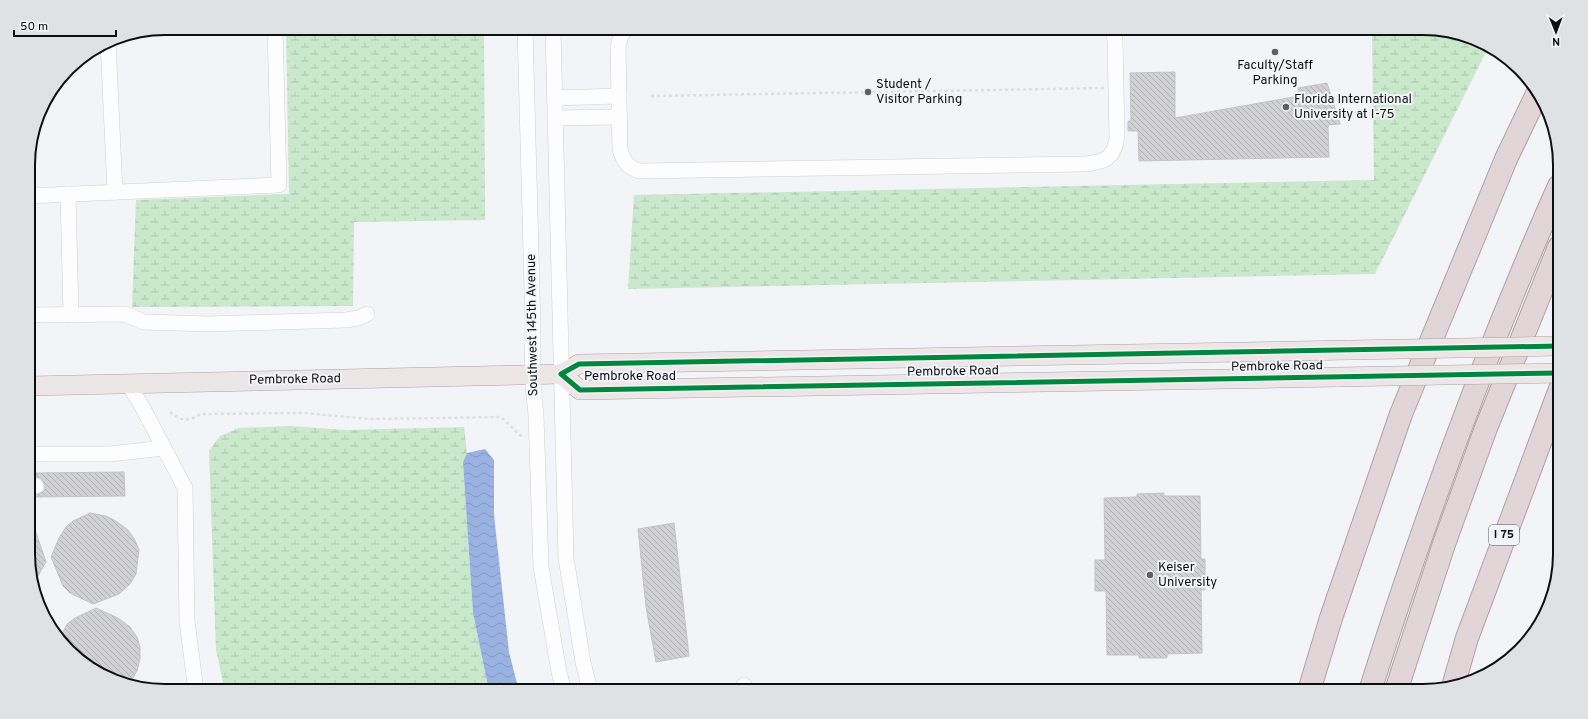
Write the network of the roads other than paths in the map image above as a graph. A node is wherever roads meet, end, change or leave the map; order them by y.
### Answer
1 (275, 35) edge
2 (525, 35) edge
3 (553, 35) edge
4 (621, 35) edge
5 (1114, 35) edge
6 (108, 48) edge
7 (619, 96) junction
8 (554, 98) junction
9 (1535, 98) edge
10 (619, 117) junction
11 (555, 118) junction
12 (115, 192) junction
13 (68, 194) junction
14 (35, 196) edge
15 (1553, 200) edge
16 (1553, 262) edge
17 (367, 314) dead end
18 (35, 315) edge
19 (71, 315) junction
20 (1553, 346) edge
21 (1553, 372) edge
22 (561, 374) junction
23 (532, 375) junction
24 (128, 383) junction
25 (35, 386) edge
26 (1553, 408) edge
27 (164, 448) junction
28 (35, 454) edge
29 (1455, 680) edge
30 (195, 684) edge
31 (562, 684) edge
32 (588, 684) edge
33 (1311, 684) edge
34 (1372, 684) edge
35 (1398, 684) edge

1 - 12 street
2 - 23 street, Southwest 145th Avenue
3 - 8 street, Southwest 145th Avenue
4 - 7 street
5 - 10 street
6 - 12 street
7 - 8 street
7 - 10 street
8 - 11 street, Southwest 145th Avenue
9 - 33 highway
10 - 11 street
11 - 22 street, Southwest 145th Avenue
12 - 13 street
13 - 14 street
13 - 19 street
15 - 34 highway
16 - 35 highway
17 - 19 street
18 - 19 street
20 - 22 main road, Pembroke Road, bridge
21 - 22 main road, Pembroke Road, bridge
22 - 23 main road, Pembroke Road
22 - 32 street, Southwest 145th Avenue
23 - 24 main road, Pembroke Road
23 - 31 street, Southwest 145th Avenue
24 - 25 main road, Pembroke Road
24 - 27 street
26 - 29 highway, I 75
27 - 28 street
27 - 30 street

